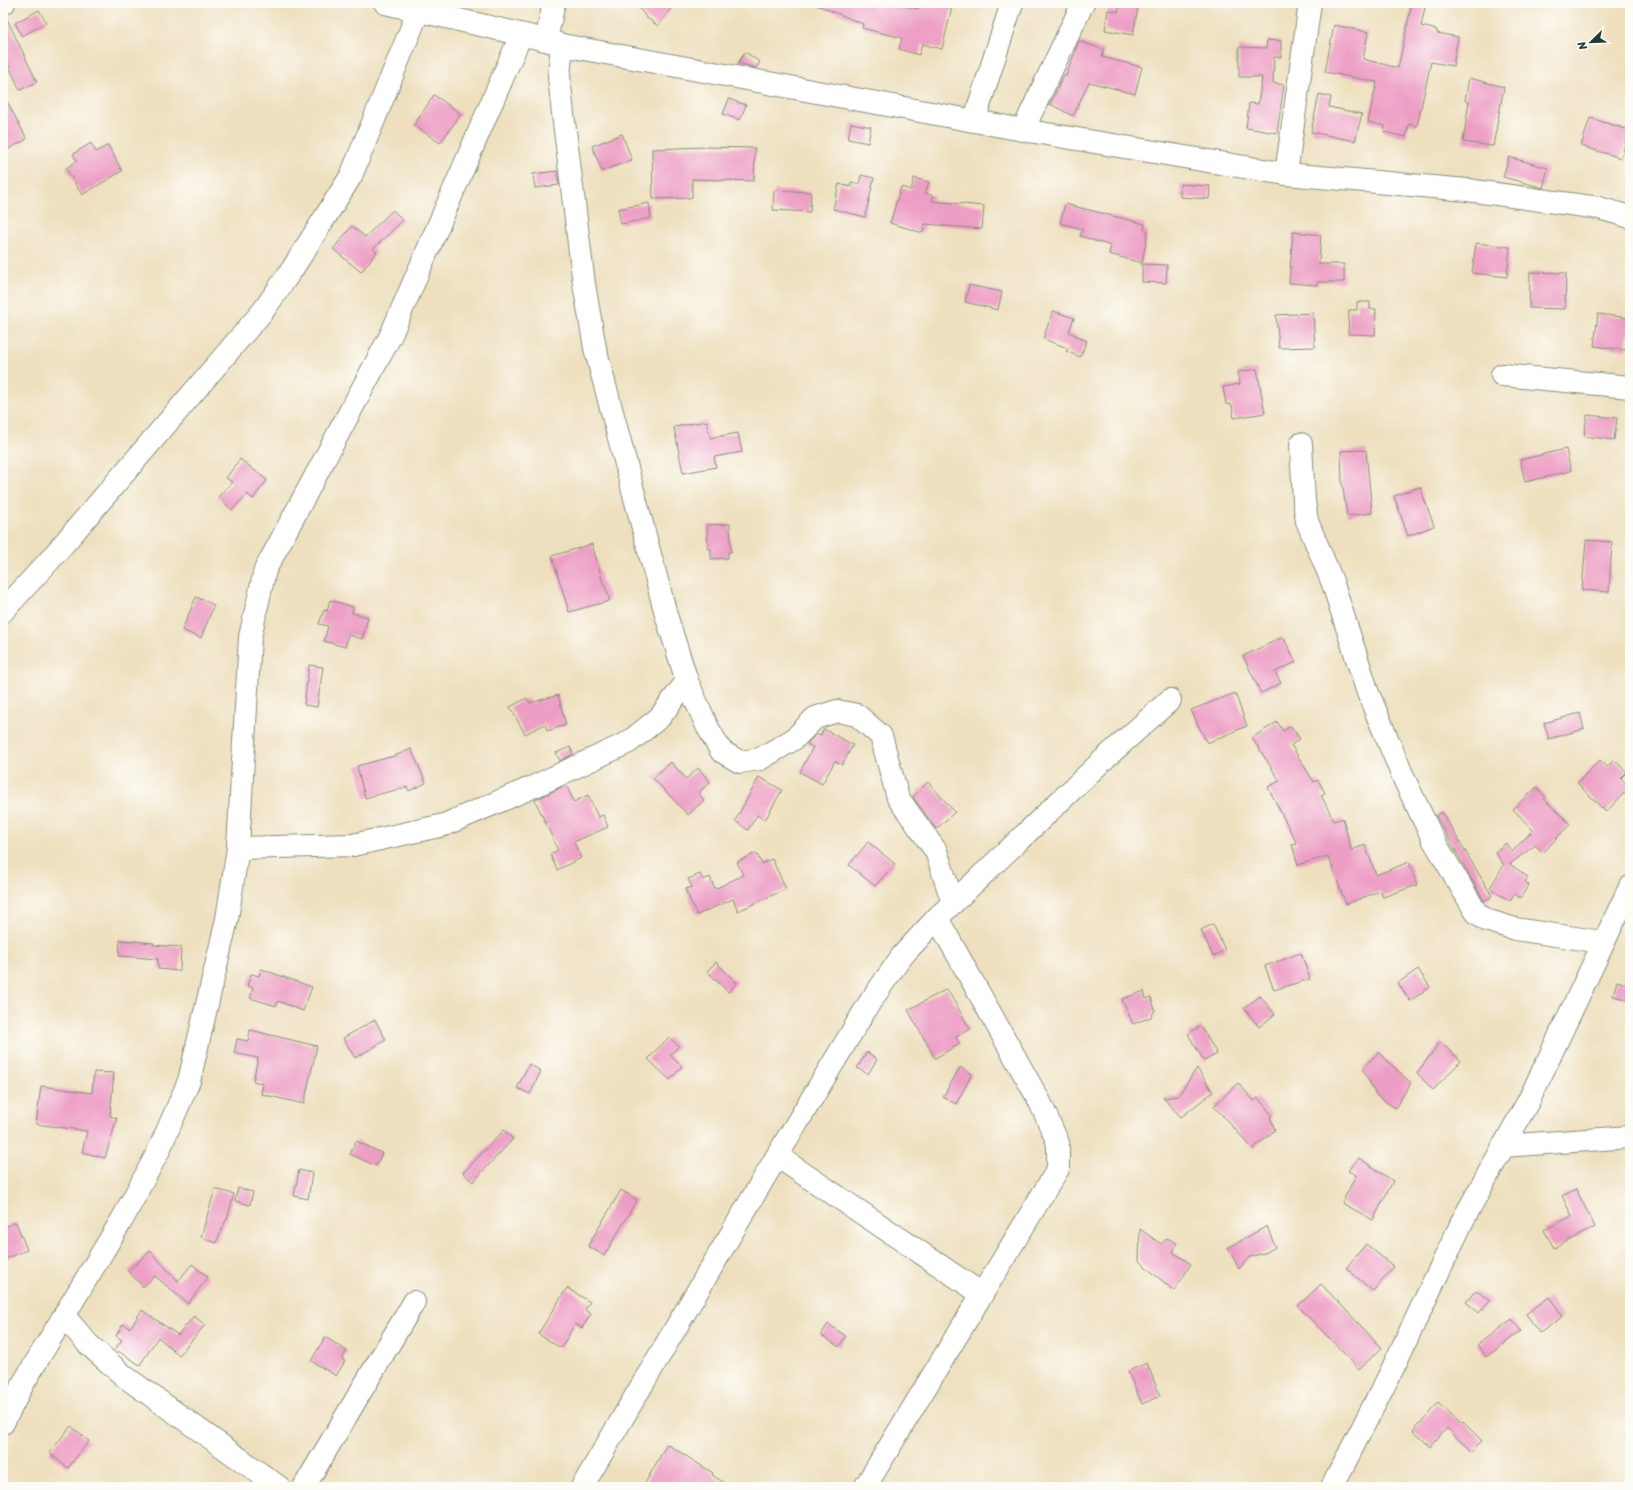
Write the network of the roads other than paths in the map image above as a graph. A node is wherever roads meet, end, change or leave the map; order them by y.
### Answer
1 (385, 3) edge
2 (554, 3) edge
3 (1012, 3) edge
4 (1083, 3) edge
5 (1310, 3) edge
6 (418, 12) junction
7 (521, 35) junction
8 (554, 43) junction
9 (974, 121) junction
10 (1023, 130) junction
11 (1286, 174) junction
12 (1630, 217) edge
13 (1502, 375) dead end
14 (1630, 387) edge
15 (1301, 444) dead end
16 (3, 611) edge
17 (687, 680) junction
18 (1170, 700) dead end
19 (238, 848) junction
20 (1630, 887) edge
21 (953, 903) junction
22 (937, 918) junction
23 (1602, 942) junction
24 (1630, 1137) edge
25 (1503, 1146) junction
26 (777, 1156) junction
27 (982, 1294) junction
28 (414, 1302) dead end
29 (64, 1316) junction
30 (3, 1423) edge
31 (279, 1487) edge
32 (304, 1487) edge
33 (582, 1487) edge
34 (865, 1487) edge
35 (1332, 1487) edge

1 - 6 street
2 - 8 street
3 - 9 street
4 - 10 street
5 - 11 street
6 - 7 street
6 - 16 street
7 - 8 street
7 - 19 street
8 - 9 street
8 - 17 street
9 - 10 street
10 - 11 street
11 - 12 street
13 - 14 street
15 - 23 street
17 - 19 street
17 - 21 street
18 - 21 street
19 - 29 street
20 - 23 street
21 - 22 street
22 - 26 street
22 - 27 street
23 - 25 street
24 - 25 street
25 - 35 street
26 - 27 street
26 - 33 street
27 - 34 street
28 - 32 street
29 - 30 street
29 - 31 street

